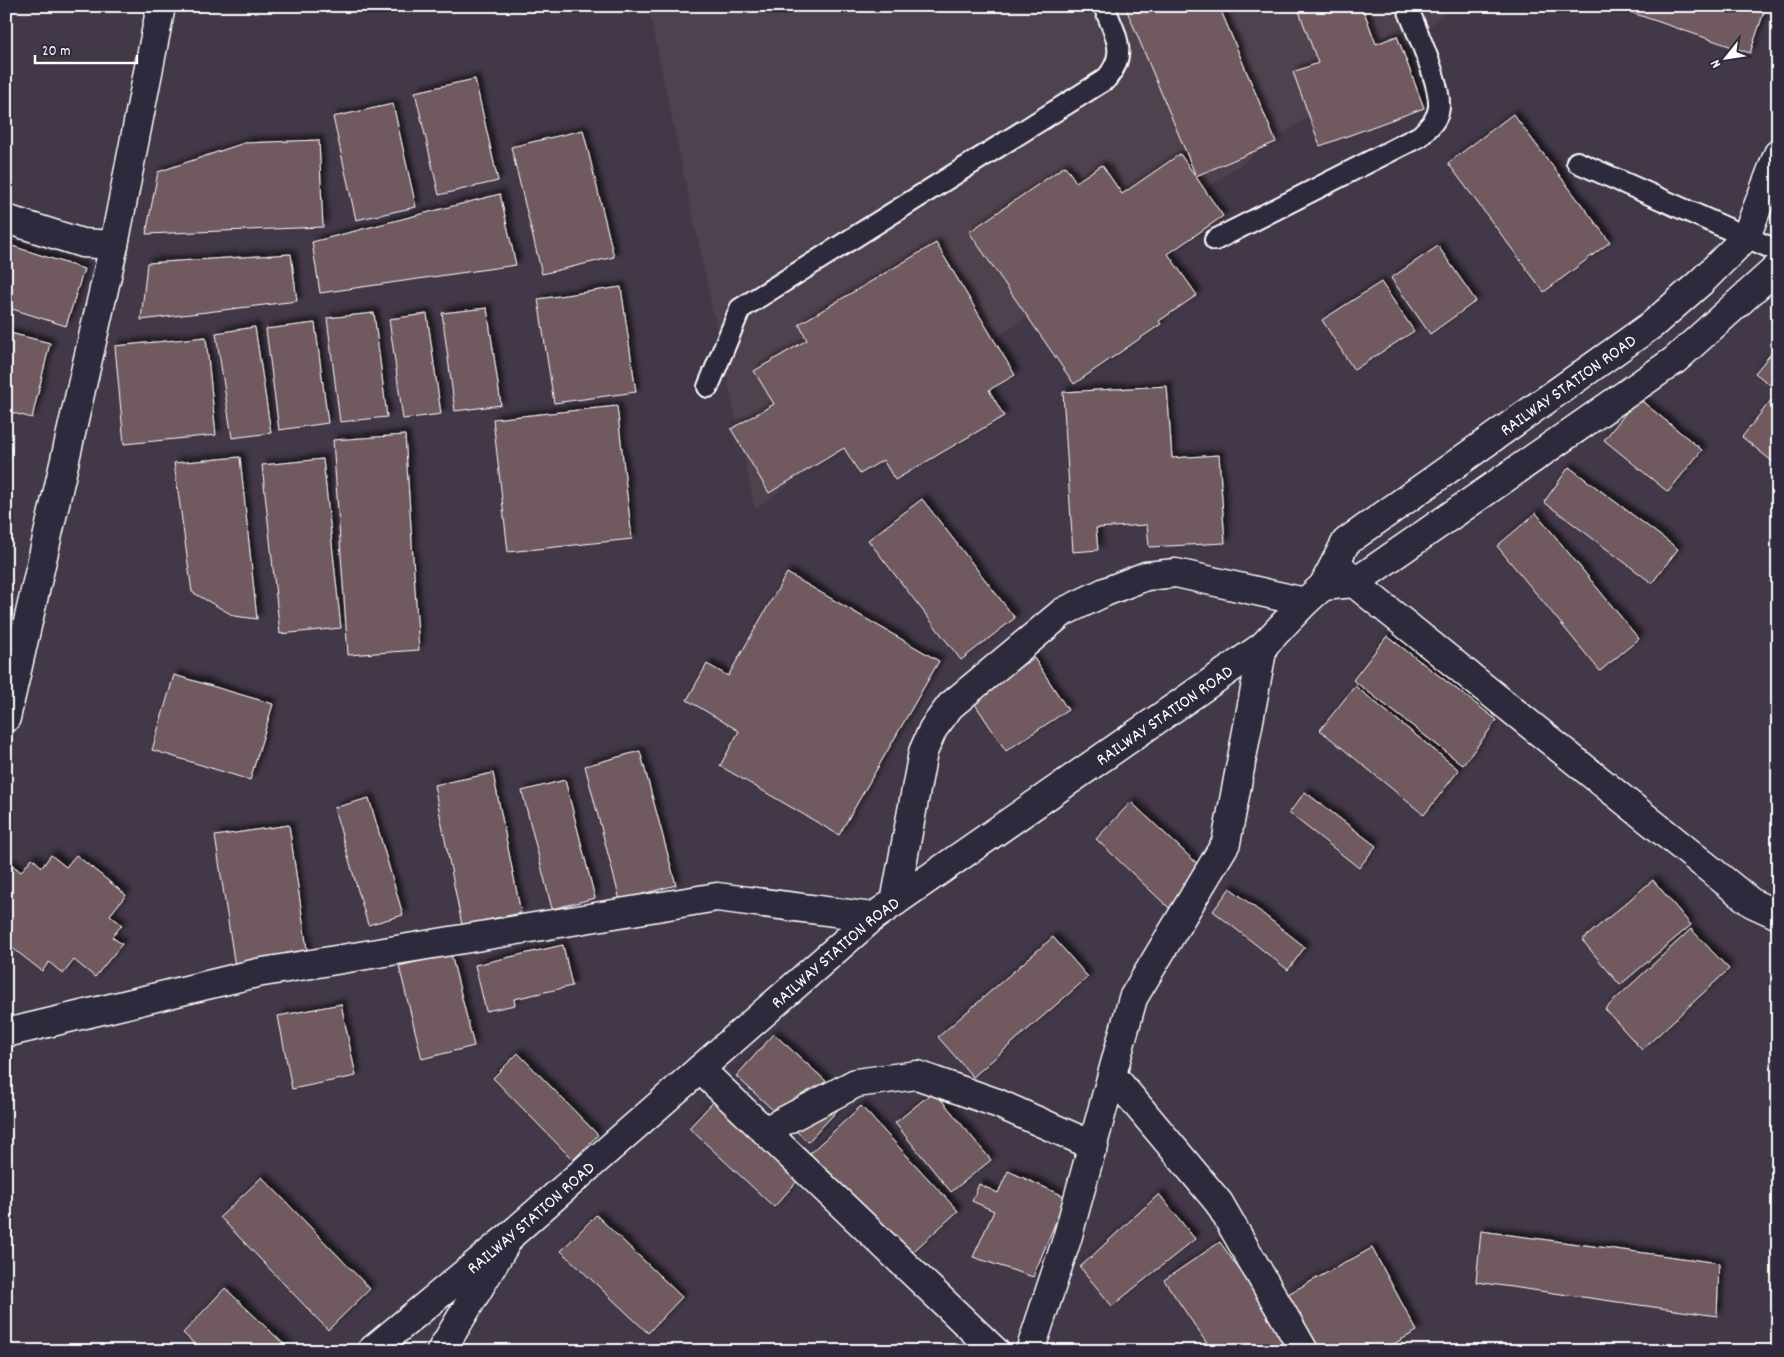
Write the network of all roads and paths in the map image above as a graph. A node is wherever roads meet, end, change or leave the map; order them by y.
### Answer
1 (160, 6) edge
2 (1104, 6) edge
3 (1407, 6) edge
4 (1778, 154) edge
5 (1577, 162) dead end
6 (6, 219) edge
7 (1746, 238) junction
8 (1215, 240) dead end
9 (114, 245) junction
10 (1778, 251) edge
11 (1778, 267) edge
12 (708, 387) dead end
13 (1336, 561) junction
14 (1354, 583) junction
15 (1314, 594) junction
16 (1263, 646) junction
17 (6, 718) edge
18 (896, 902) junction
19 (1778, 915) edge
20 (873, 917) junction
21 (6, 1033) edge
22 (700, 1069) junction
23 (1112, 1076) junction
24 (765, 1131) junction
25 (1094, 1146) junction
26 (511, 1235) junction
27 (985, 1348) edge
28 (371, 1351) edge
29 (441, 1351) edge
30 (1030, 1351) edge
31 (1304, 1351) edge

1 - 9 street
2 - 12 lane
3 - 8 lane
4 - 7 street, RAILWAY STATION ROAD
5 - 7 lane
6 - 9 street
7 - 10 lane
7 - 13 street, RAILWAY STATION ROAD
9 - 17 street
11 - 14 street
13 - 14 street
13 - 15 street, RAILWAY STATION ROAD
14 - 15 street
14 - 19 street
15 - 16 street, RAILWAY STATION ROAD
15 - 18 street
16 - 18 street, RAILWAY STATION ROAD
16 - 23 street
18 - 20 street, RAILWAY STATION ROAD
20 - 21 street
20 - 22 street, RAILWAY STATION ROAD
22 - 24 street
22 - 26 street, RAILWAY STATION ROAD
23 - 25 street
23 - 31 street
24 - 25 street
24 - 27 street
25 - 30 street
26 - 28 street, RAILWAY STATION ROAD
26 - 29 street

